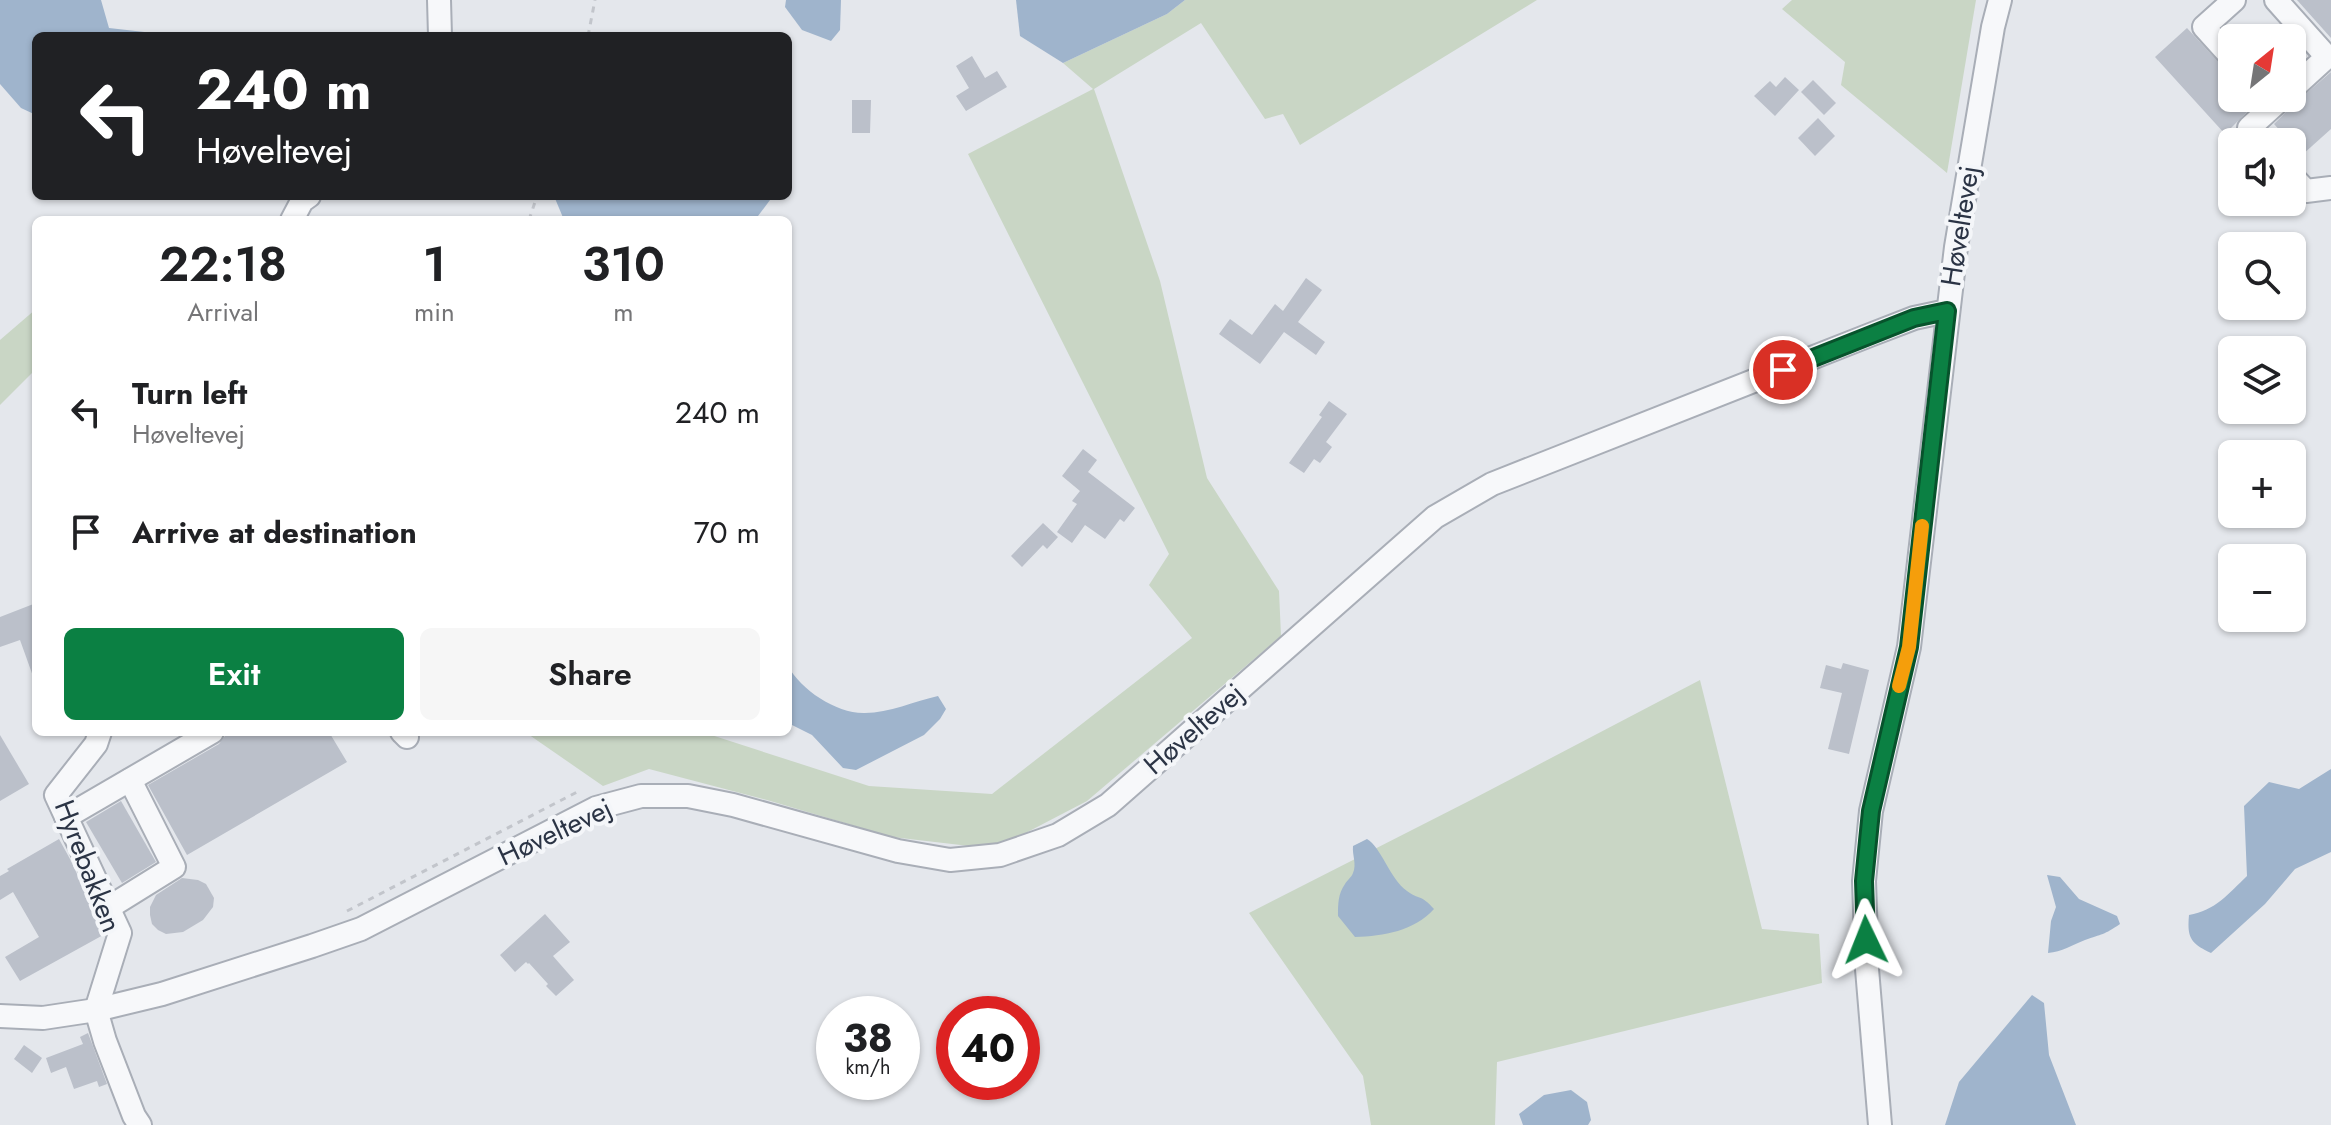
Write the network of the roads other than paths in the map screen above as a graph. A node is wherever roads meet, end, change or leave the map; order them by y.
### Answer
1 (439, 0) edge
2 (2000, 0) edge
3 (2234, 0) edge
4 (2276, 0) edge
5 (2297, 24) edge
6 (440, 32) edge
7 (2306, 34) edge
8 (2218, 42) edge
9 (2306, 76) edge
10 (2264, 112) edge
11 (2249, 128) edge
12 (2331, 188) edge
13 (2306, 191) edge
14 (1947, 311) junction
15 (99, 736) edge
16 (205, 736) edge
17 (130, 780) junction
18 (581, 790) dead end
19 (596, 808) junction
20 (66, 817) junction
21 (108, 908) junction
22 (96, 1010) junction
23 (0, 1016) edge
24 (140, 1125) edge
25 (1880, 1125) edge

1 - 6 street
2 - 14 street, Høveltevej
3 - 8 street
4 - 5 street
7 - 9 street
10 - 11 street
12 - 13 street
14 - 19 street, Høveltevej
14 - 25 street
15 - 20 street, Hyrebakken
16 - 17 street
17 - 20 street
17 - 21 street
18 - 19 street
19 - 22 street, Høveltevej
20 - 21 street, Hyrebakken
21 - 22 street, Hyrebakken
22 - 23 street, Høveltevej
22 - 24 street

